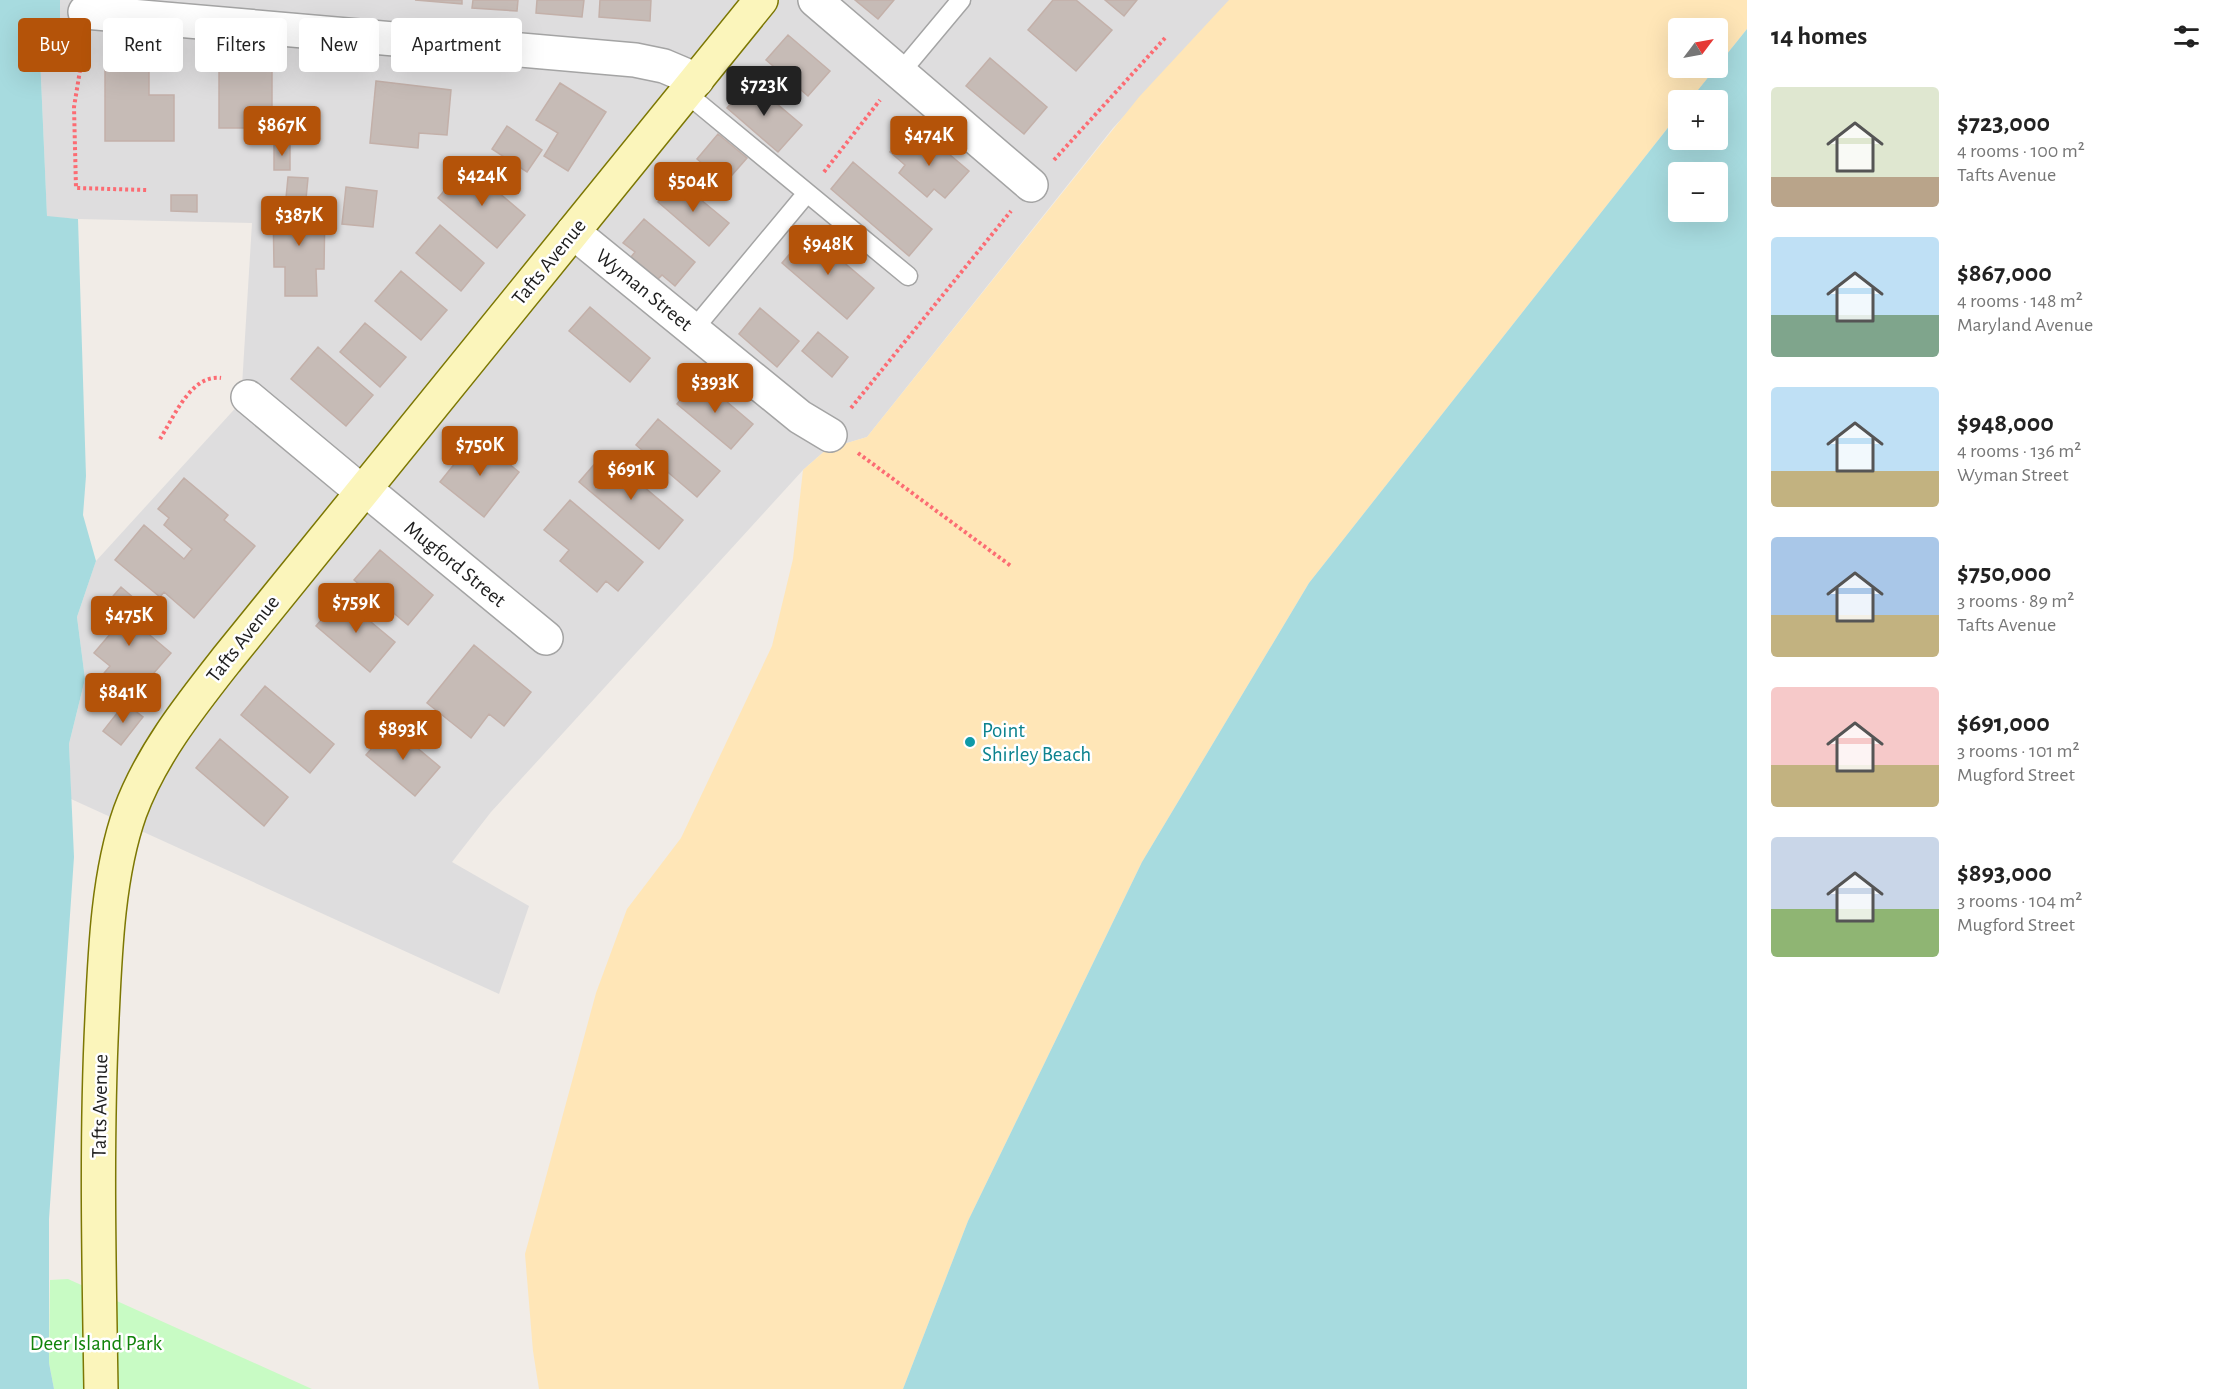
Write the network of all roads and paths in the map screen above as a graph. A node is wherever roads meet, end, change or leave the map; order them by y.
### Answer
1 (761, 0) edge
2 (814, 0) edge
3 (961, 0) edge
4 (85, 12) joint
5 (1165, 38) dead end
6 (900, 73) junction
7 (691, 86) junction
8 (1031, 185) junction
9 (147, 190) dead end
10 (807, 194) junction
11 (573, 232) junction
12 (908, 276) dead end
13 (693, 330) junction
14 (249, 397) joint
15 (830, 435) junction
16 (160, 439) dead end
17 (363, 490) junction
18 (1011, 566) dead end
19 (546, 638) dead end
20 (101, 1389) edge

1 - 7 main road, Tafts Avenue
2 - 6 street
3 - 6 lane
4 - 7 street
4 - 9 path
5 - 8 path
6 - 8 street
6 - 10 path
7 - 10 lane
7 - 11 main road, Tafts Avenue
8 - 15 path
10 - 12 lane
10 - 13 lane
11 - 13 street, Wyman Street
11 - 17 main road, Tafts Avenue
13 - 15 street, Wyman Street
14 - 16 path
14 - 17 street, Mugford Street
15 - 18 path
17 - 19 street, Mugford Street
17 - 20 main road, Tafts Avenue

